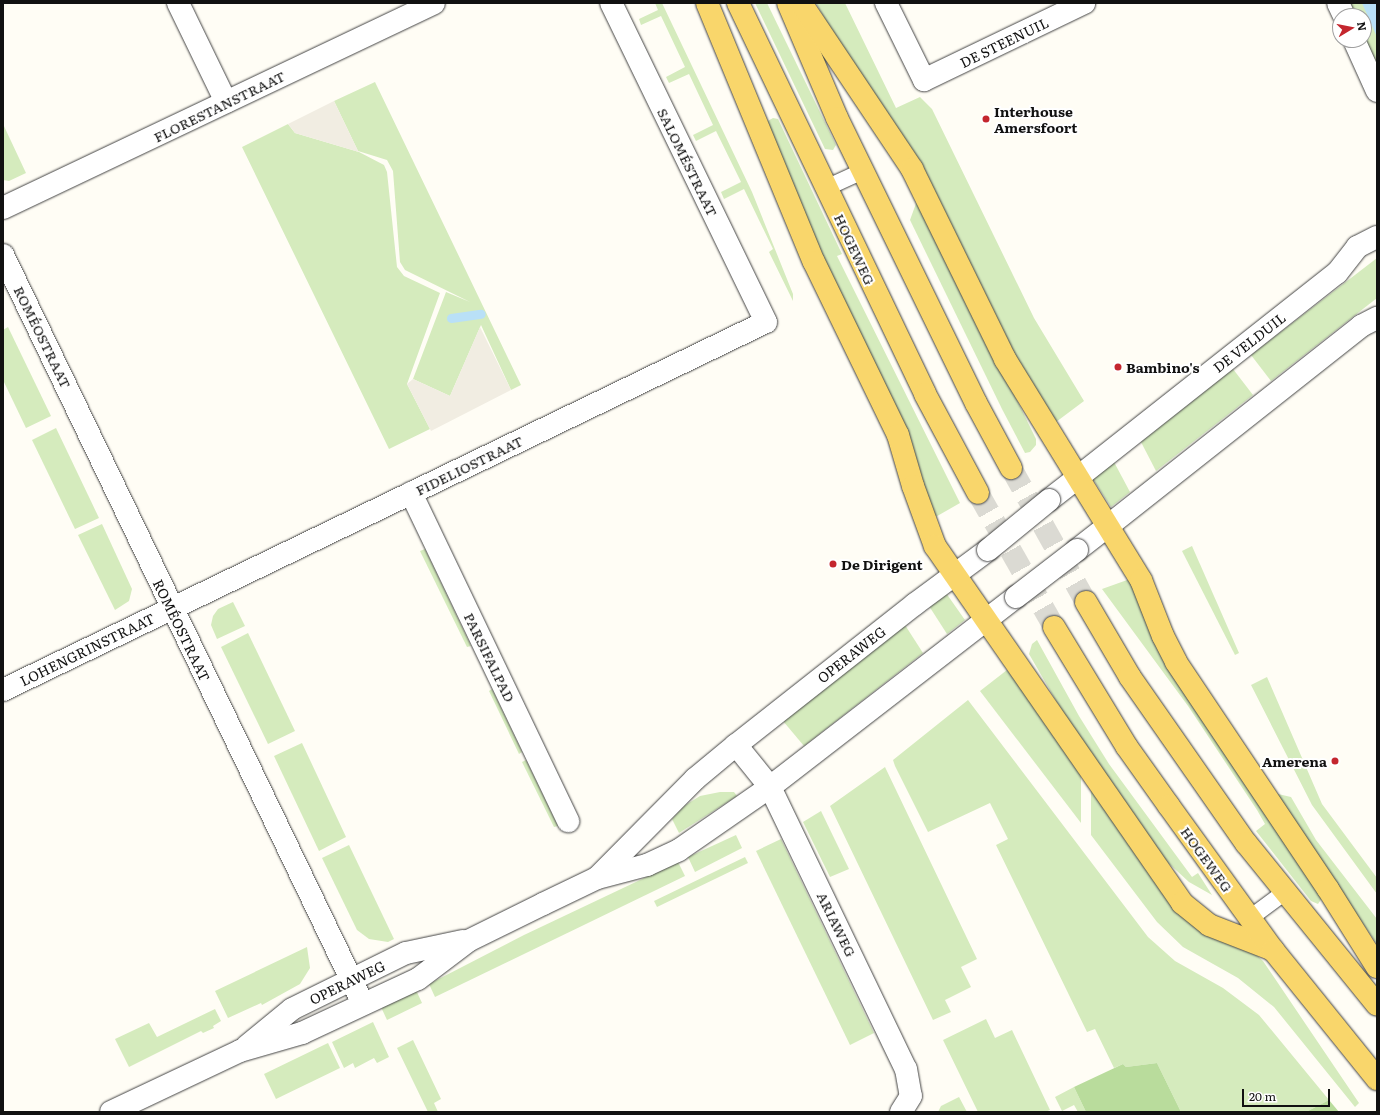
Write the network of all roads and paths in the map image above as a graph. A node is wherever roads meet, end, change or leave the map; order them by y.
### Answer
1 (178, 3) edge
2 (434, 3) edge
3 (611, 3) edge
4 (707, 3) edge
5 (738, 3) edge
6 (788, 3) edge
7 (801, 3) edge
8 (886, 3) edge
9 (1084, 3) edge
10 (1358, 48) edge
11 (1377, 91) edge
12 (226, 102) junction
13 (864, 171) junction
14 (826, 188) junction
15 (3, 208) edge
16 (1377, 237) edge
17 (3, 255) edge
18 (1377, 318) edge
19 (766, 322) joint
20 (1118, 446) joint
21 (1011, 468) tunnel mouth
22 (1077, 478) junction
23 (411, 493) junction
24 (978, 493) tunnel mouth
25 (1108, 526) junction
26 (955, 574) junction
27 (1086, 602) tunnel mouth
28 (172, 609) junction
29 (987, 619) junction
30 (1054, 627) tunnel mouth
31 (3, 690) edge
32 (736, 745) junction
33 (770, 787) junction
34 (568, 821) dead end
35 (597, 878) junction
36 (1285, 892) junction
37 (1250, 918) junction
38 (468, 940) junction
39 (1273, 950) junction
40 (1377, 967) edge
41 (351, 980) junction
42 (363, 1004) junction
43 (1377, 1005) edge
44 (240, 1051) junction
45 (1377, 1080) edge
46 (111, 1112) edge
47 (901, 1112) edge

1 - 12 street
2 - 12 street, FLORESTANSTRAAT
3 - 19 street, SALOMÉSTRAAT
4 - 26 main road
5 - 14 main road, HOGEWEG
6 - 13 main road
7 - 22 main road
8 - 9 street, DE STEENUIL
10 - 11 street
12 - 15 street, FLORESTANSTRAAT
13 - 14 lane
13 - 21 main road
14 - 24 main road, HOGEWEG
16 - 20 street, DE VELDUIL
17 - 28 street, ROMÉOSTRAAT
18 - 25 street, OPERAWEG
19 - 23 street, FIDELIOSTRAAT
20 - 22 street, OPERAWEG
22 - 25 main road
22 - 26 street, OPERAWEG, bridge
23 - 28 street, FIDELIOSTRAAT
23 - 34 street, PARSIFALPAD
25 - 29 street, OPERAWEG, bridge
25 - 40 main road
26 - 29 main road
26 - 32 street, OPERAWEG
27 - 36 main road
28 - 31 street, LOHENGRINSTRAAT
28 - 41 street, ROMÉOSTRAAT
29 - 33 street, OPERAWEG
29 - 39 main road
30 - 37 main road, HOGEWEG
32 - 33 street, ARIAWEG
32 - 35 street, OPERAWEG
33 - 35 street, OPERAWEG
33 - 47 street, ARIAWEG
35 - 38 street, OPERAWEG
36 - 37 lane
36 - 43 main road
37 - 39 main road, HOGEWEG
38 - 41 street, OPERAWEG
38 - 42 street, OPERAWEG
39 - 45 main road, HOGEWEG
41 - 42 street, ROMÉOSTRAAT
41 - 44 street, OPERAWEG
42 - 44 street, OPERAWEG
44 - 46 street, OPERAWEG

